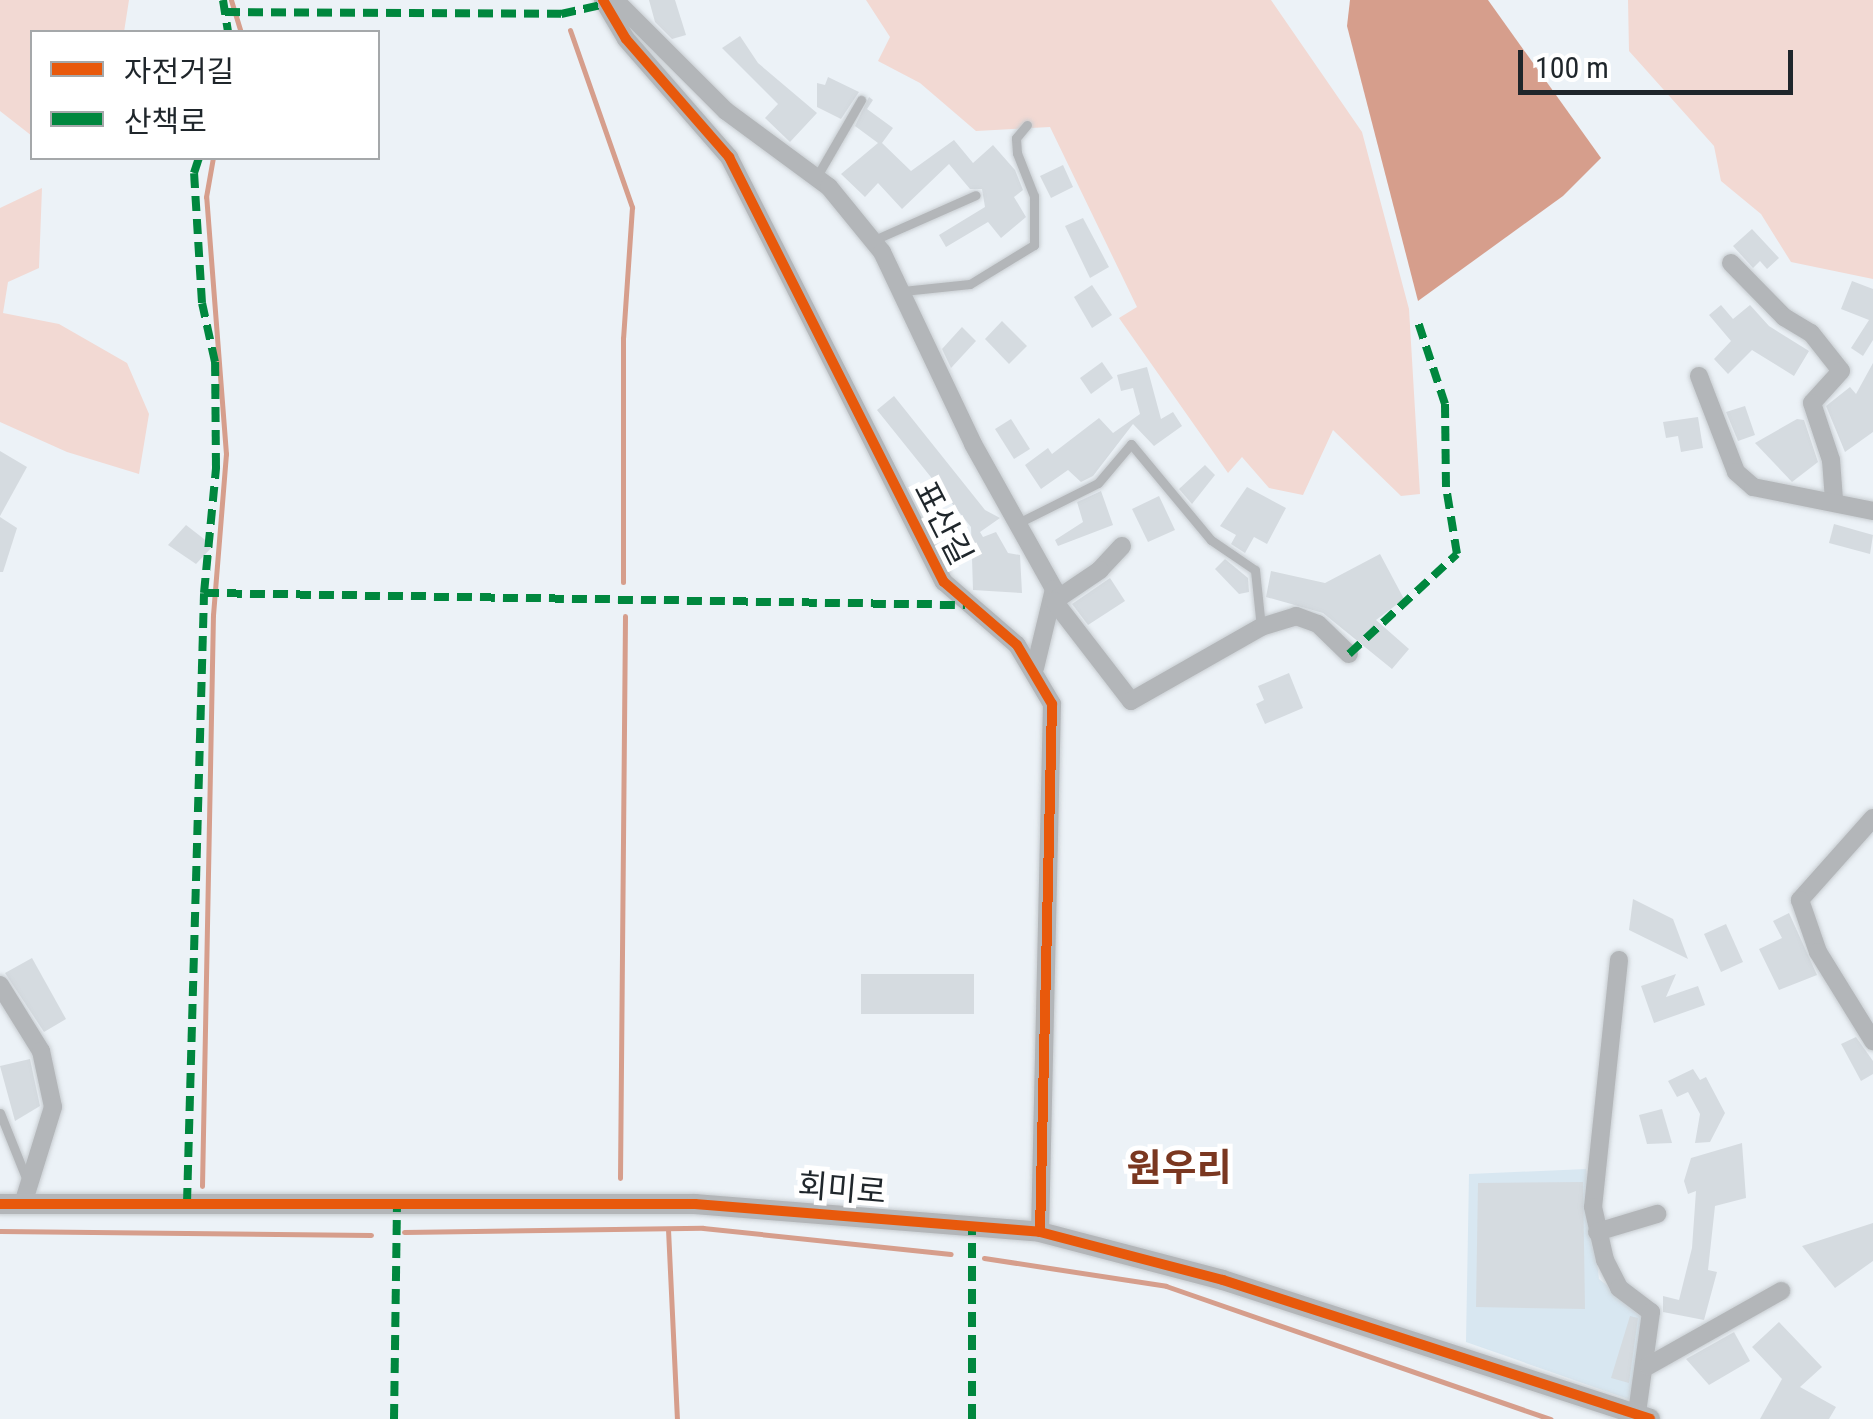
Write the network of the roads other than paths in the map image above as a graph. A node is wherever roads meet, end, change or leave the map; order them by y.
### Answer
1 (603, 0) edge
2 (615, 0) edge
3 (861, 100) dead end
4 (1027, 125) dead end
5 (817, 176) junction
6 (976, 194) dead end
7 (874, 240) junction
8 (1731, 263) dead end
9 (903, 292) junction
10 (1699, 376) dead end
11 (1834, 500) junction
12 (1873, 511) edge
13 (1016, 524) junction
14 (1122, 546) dead end
15 (1054, 601) junction
16 (1261, 628) junction
17 (1349, 654) dead end
18 (1036, 668) junction
19 (1873, 818) edge
20 (1619, 960) dead end
21 (0, 985) edge
22 (1873, 1041) edge
23 (0, 1113) edge
24 (26, 1193) junction
25 (0, 1204) edge
26 (1656, 1214) dead end
27 (1040, 1232) junction
28 (1597, 1232) junction
29 (1780, 1291) dead end
30 (1648, 1366) junction
31 (1644, 1416) edge

1 - 18 street, 표산길
2 - 5 street, 표산길
3 - 5 lane
4 - 9 lane
5 - 7 street, 표산길
6 - 7 lane
7 - 9 street, 표산길
8 - 11 street
9 - 13 street, 표산길
10 - 11 street
11 - 12 street
13 - 15 street, 표산길
13 - 16 lane
14 - 15 street
15 - 16 street, 표산길
15 - 18 street
16 - 17 street
18 - 27 street, 표산길
19 - 22 street
20 - 28 street
21 - 24 street
23 - 24 lane
24 - 25 street, 회미로
24 - 27 street, 회미로
26 - 28 street
27 - 31 street, 회미로
28 - 30 street
29 - 30 street
30 - 31 street

